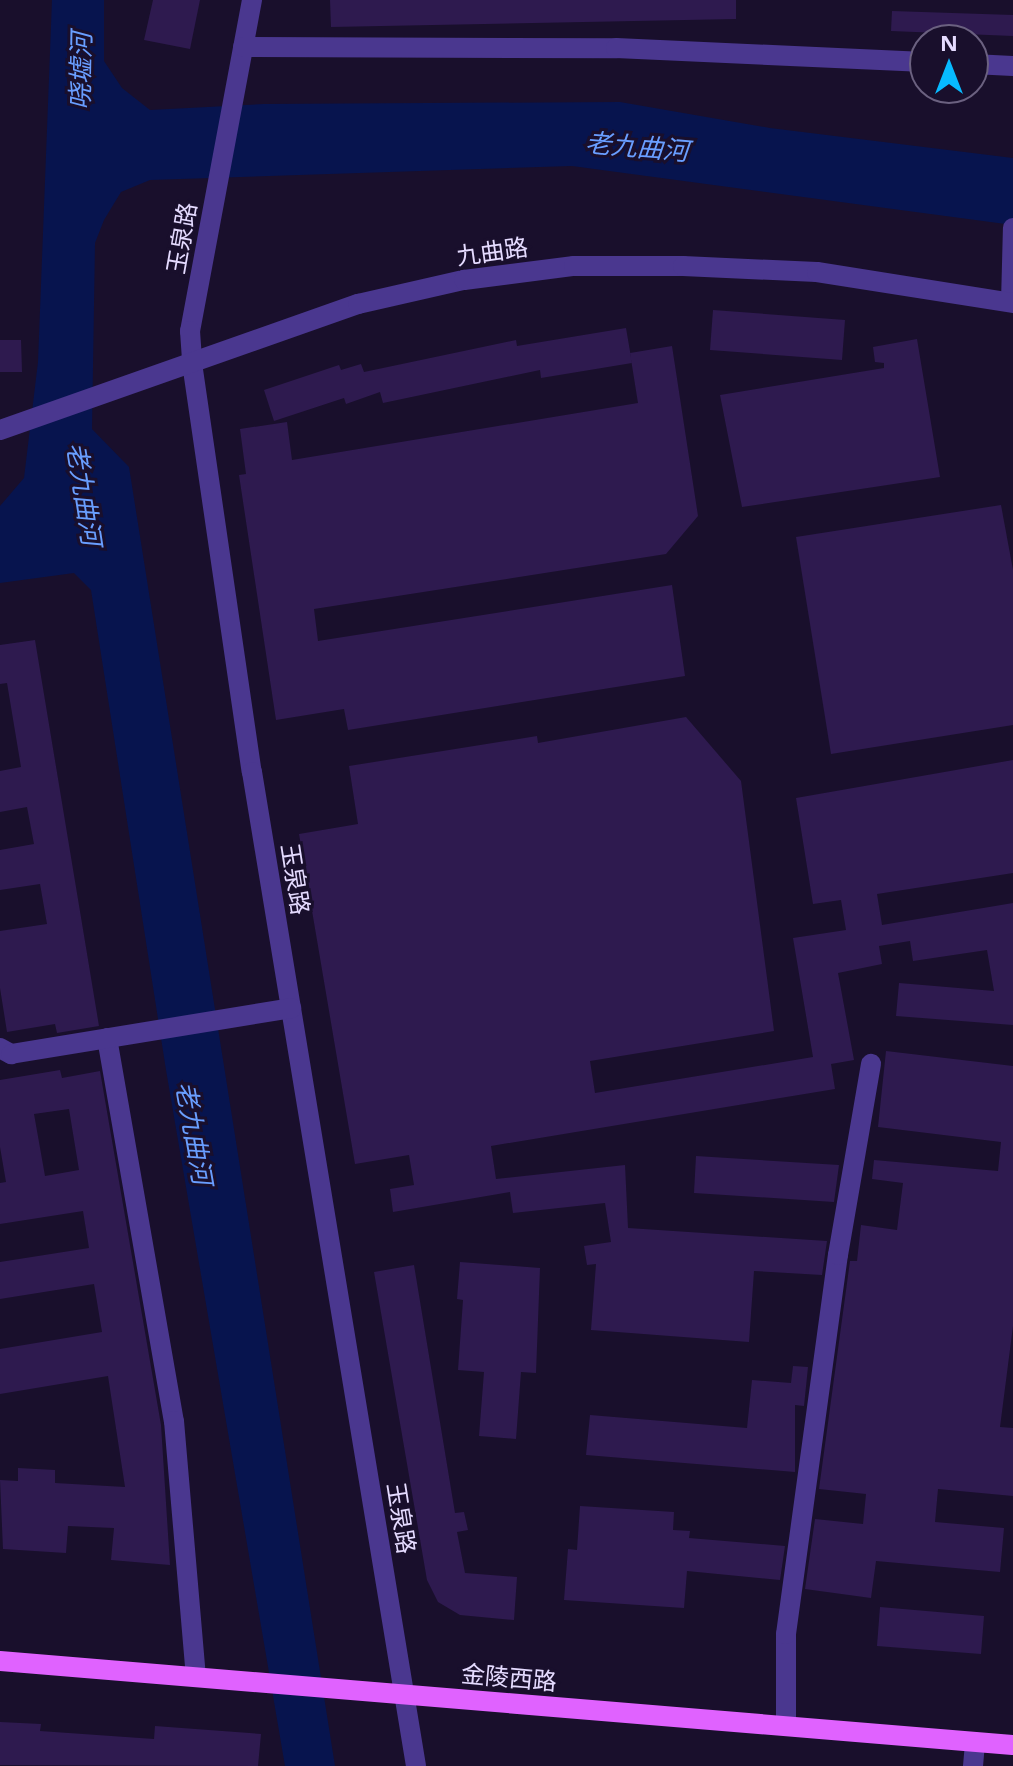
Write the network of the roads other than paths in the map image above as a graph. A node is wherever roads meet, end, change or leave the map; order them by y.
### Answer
1 (252, 0) edge
2 (243, 47) junction
3 (909, 61) edge
4 (989, 65) edge
5 (1013, 66) edge
6 (1012, 234) edge
7 (1012, 302) edge
8 (192, 363) junction
9 (0, 430) edge
10 (291, 1008) junction
11 (107, 1038) junction
12 (0, 1048) edge
13 (871, 1064) dead end
14 (0, 1661) edge
15 (196, 1677) junction
16 (405, 1694) junction
17 (786, 1726) junction
18 (975, 1742) junction
19 (1013, 1745) edge
20 (416, 1766) edge
21 (973, 1766) edge

1 - 2 street, 玉泉路
2 - 3 street
2 - 8 street, 玉泉路
4 - 5 street
6 - 7 street
7 - 8 street, 九曲路
8 - 9 street, 九曲路
8 - 10 street, 玉泉路
10 - 11 street
10 - 16 street, 玉泉路
11 - 12 street
11 - 15 street
13 - 17 street
14 - 15 main road, 金陵西路
15 - 16 main road, 金陵西路
16 - 17 main road, 金陵西路
16 - 20 street, 玉泉路
17 - 18 main road, 金陵西路
18 - 19 main road, 金陵西路
18 - 21 street

